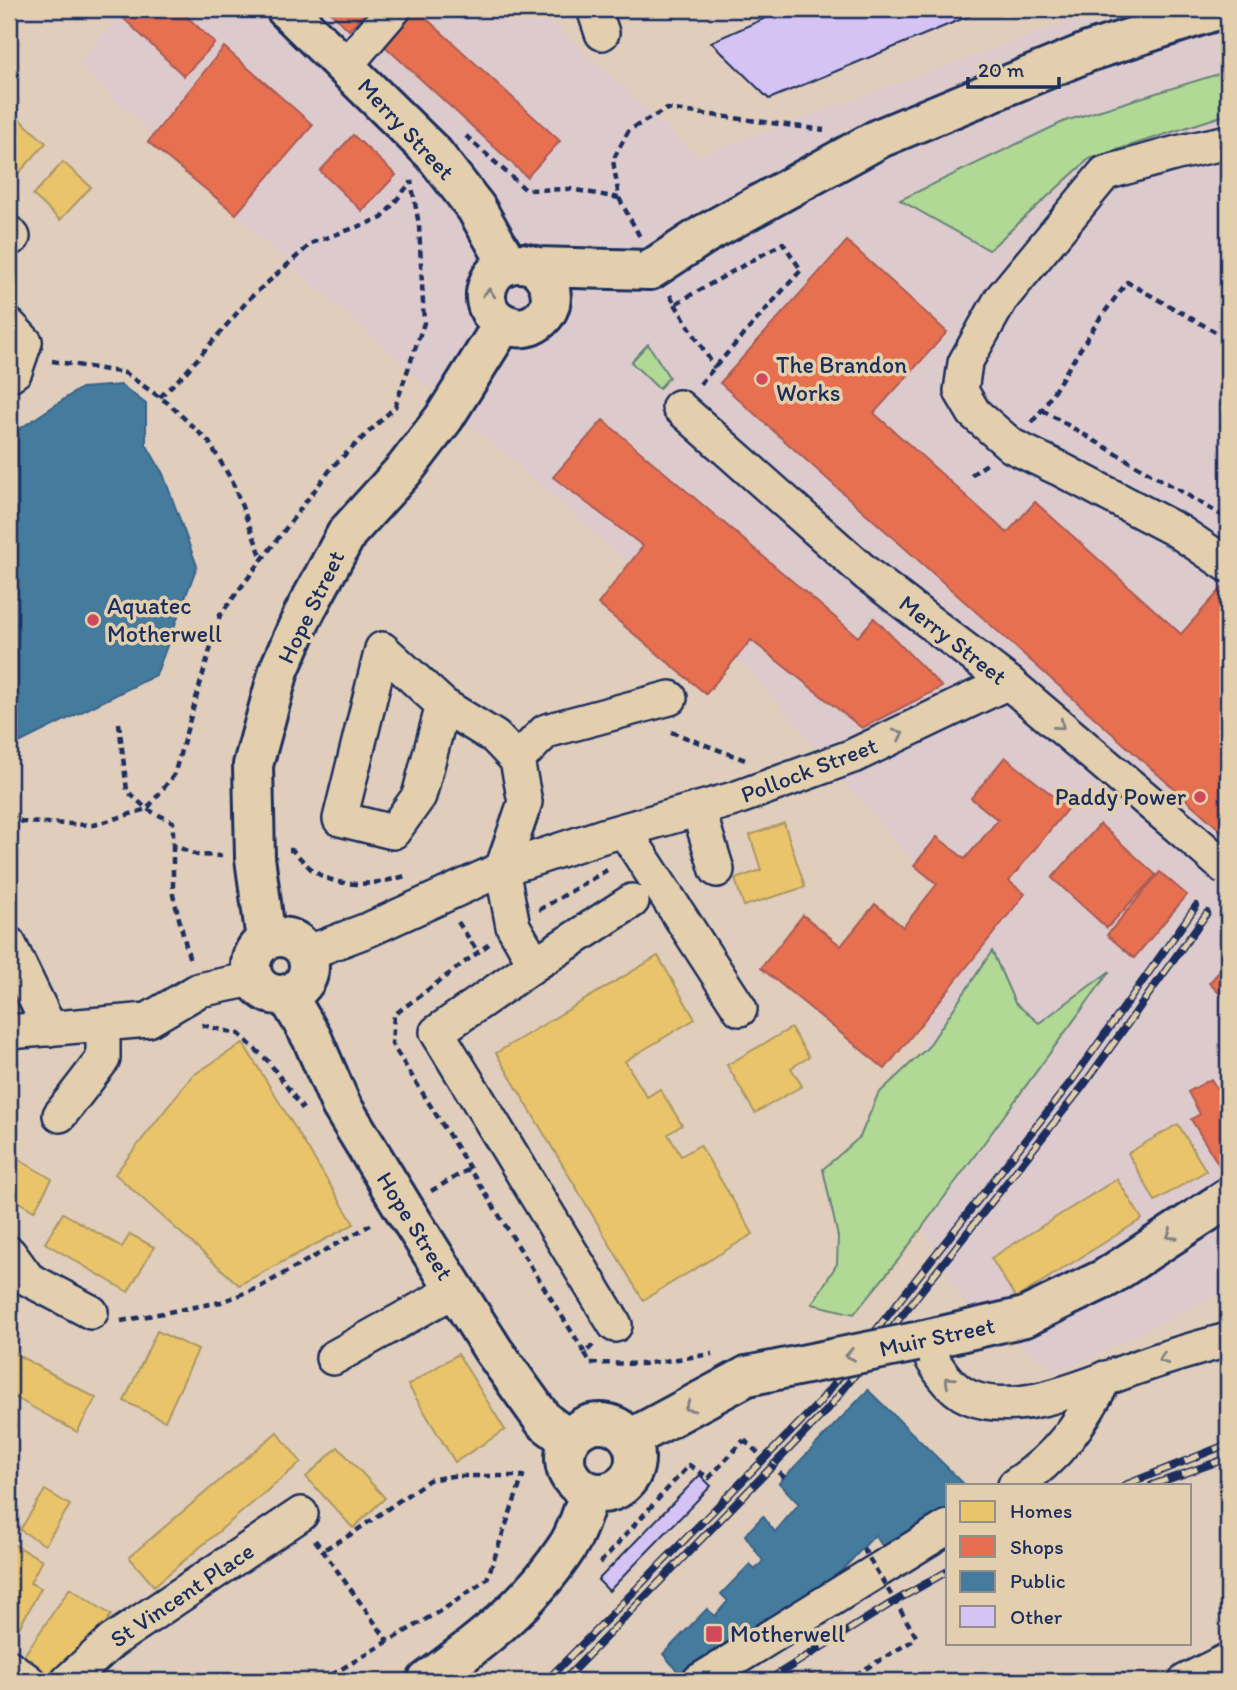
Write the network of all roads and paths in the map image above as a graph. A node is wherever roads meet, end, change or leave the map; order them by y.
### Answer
1 (286, 9) edge
2 (394, 9) edge
3 (1220, 9) edge
4 (346, 65) junction
5 (829, 130) dead end
6 (465, 135) dead end
7 (1228, 142) edge
8 (408, 170) dead end
9 (411, 182) junction
10 (619, 198) junction
11 (522, 265) junction
12 (654, 269) junction
13 (675, 304) junction
14 (548, 310) junction
15 (503, 324) junction
16 (9, 325) edge
17 (1228, 339) edge
18 (14, 366) edge
19 (715, 368) junction
20 (160, 397) junction
21 (679, 407) joint
22 (1042, 410) junction
23 (1012, 446) junction
24 (971, 475) dead end
25 (1228, 519) edge
26 (262, 558) junction
27 (1228, 565) edge
28 (1007, 681) junction
29 (670, 698) dead end
30 (443, 705) junction
31 (119, 723) dead end
32 (668, 731) dead end
33 (517, 760) junction
34 (791, 778) junction
35 (147, 809) junction
36 (698, 809) junction
37 (9, 815) edge
38 (613, 833) junction
39 (173, 845) junction
40 (255, 858) junction
41 (502, 869) junction
42 (717, 870) dead end
43 (1228, 870) edge
44 (413, 874) dead end
45 (632, 901) dead end
46 (266, 940) junction
47 (9, 944) edge
48 (307, 953) junction
49 (535, 964) junction
50 (270, 987) junction
51 (199, 990) junction
52 (740, 1009) dead end
53 (103, 1024) junction
54 (50, 1029) junction
55 (9, 1032) edge
56 (306, 1113) dead end
57 (60, 1115) dead end
58 (469, 1169) dead end
59 (1228, 1198) edge
60 (403, 1207) junction
61 (9, 1253) edge
62 (456, 1290) junction
63 (91, 1312) joint
64 (615, 1325) dead end
65 (1228, 1340) edge
66 (919, 1341) junction
67 (584, 1353) dead end
68 (713, 1353) dead end
69 (332, 1358) dead end
70 (1105, 1378) junction
71 (630, 1438) junction
72 (569, 1440) junction
73 (709, 1478) dead end
74 (785, 1478) dead end
75 (1017, 1484) edge
76 (590, 1492) junction
77 (301, 1514) joint
78 (946, 1528) edge
79 (863, 1548) dead end
80 (321, 1551) junction
81 (388, 1642) junction
82 (1228, 1662) edge
83 (9, 1667) edge
84 (808, 1675) dead end
85 (28, 1681) edge
86 (68, 1681) edge
87 (321, 1681) edge
88 (427, 1681) edge
89 (699, 1681) edge
90 (843, 1681) edge
91 (1186, 1681) edge
92 (1223, 1681) edge

1 - 4 main road, Merry Street
2 - 4 street
3 - 12 main road, bridge
4 - 11 main road, Merry Street
5 - 10 path
6 - 10 path
7 - 23 street
8 - 9 path
9 - 20 path
9 - 26 path
10 - 12 path
11 - 12 main road
11 - 14 main road
15 -> 11 main road
12 - 13 path
12 - 14 main road
13 - 19 path
13 - 19 path
14 - 15 main road
15 - 40 main road, Hope Street
16 - 18 street
17 - 22 path
18 - 20 path
19 - 21 path
20 - 26 path
21 - 28 street, Merry Street
22 - 23 path
22 - 25 path
23 - 24 path
23 - 27 street
26 - 35 path
34 -> 28 street, Pollock Street
28 -> 43 street, Merry Street, bridge
29 - 33 street
30 - 30 street
30 - 33 street
31 - 35 path
32 - 34 path
33 - 41 street
34 - 36 street, Pollock Street
35 - 37 path
35 - 39 path
36 - 38 street, Pollock Street
36 - 42 street
38 - 41 street, Pollock Street
38 - 52 street
39 - 40 path
39 - 51 path
40 - 44 path
40 - 46 main road, Hope Street
41 - 48 street, Pollock Street
41 - 49 street
45 - 49 street
46 - 48 main road
46 - 50 main road
47 - 54 street
48 - 50 main road
49 - 64 street
50 - 51 street
50 - 60 main road, Hope Street
51 - 53 street
51 - 56 path
53 - 54 street
53 - 57 street
54 - 55 street
58 - 60 path
59 -> 66 main road, Muir Street
60 - 62 main road, Hope Street
60 - 63 path
61 - 63 street
62 - 69 street
62 - 72 main road, Hope Street
65 -> 70 street
70 -> 66 street
66 -> 71 main road, Muir Street, bridge
67 - 68 path
70 - 75 street
71 - 72 main road
71 - 76 main road
72 - 76 main road
73 - 74 path, bridge
76 - 88 main road
77 - 80 path
77 - 86 street, St Vincent Place
78 - 89 street
79 - 90 path, bridge
80 - 81 path
80 - 81 path
81 - 87 path
82 - 91 street
82 - 92 street
83 - 85 street
84 - 90 path

